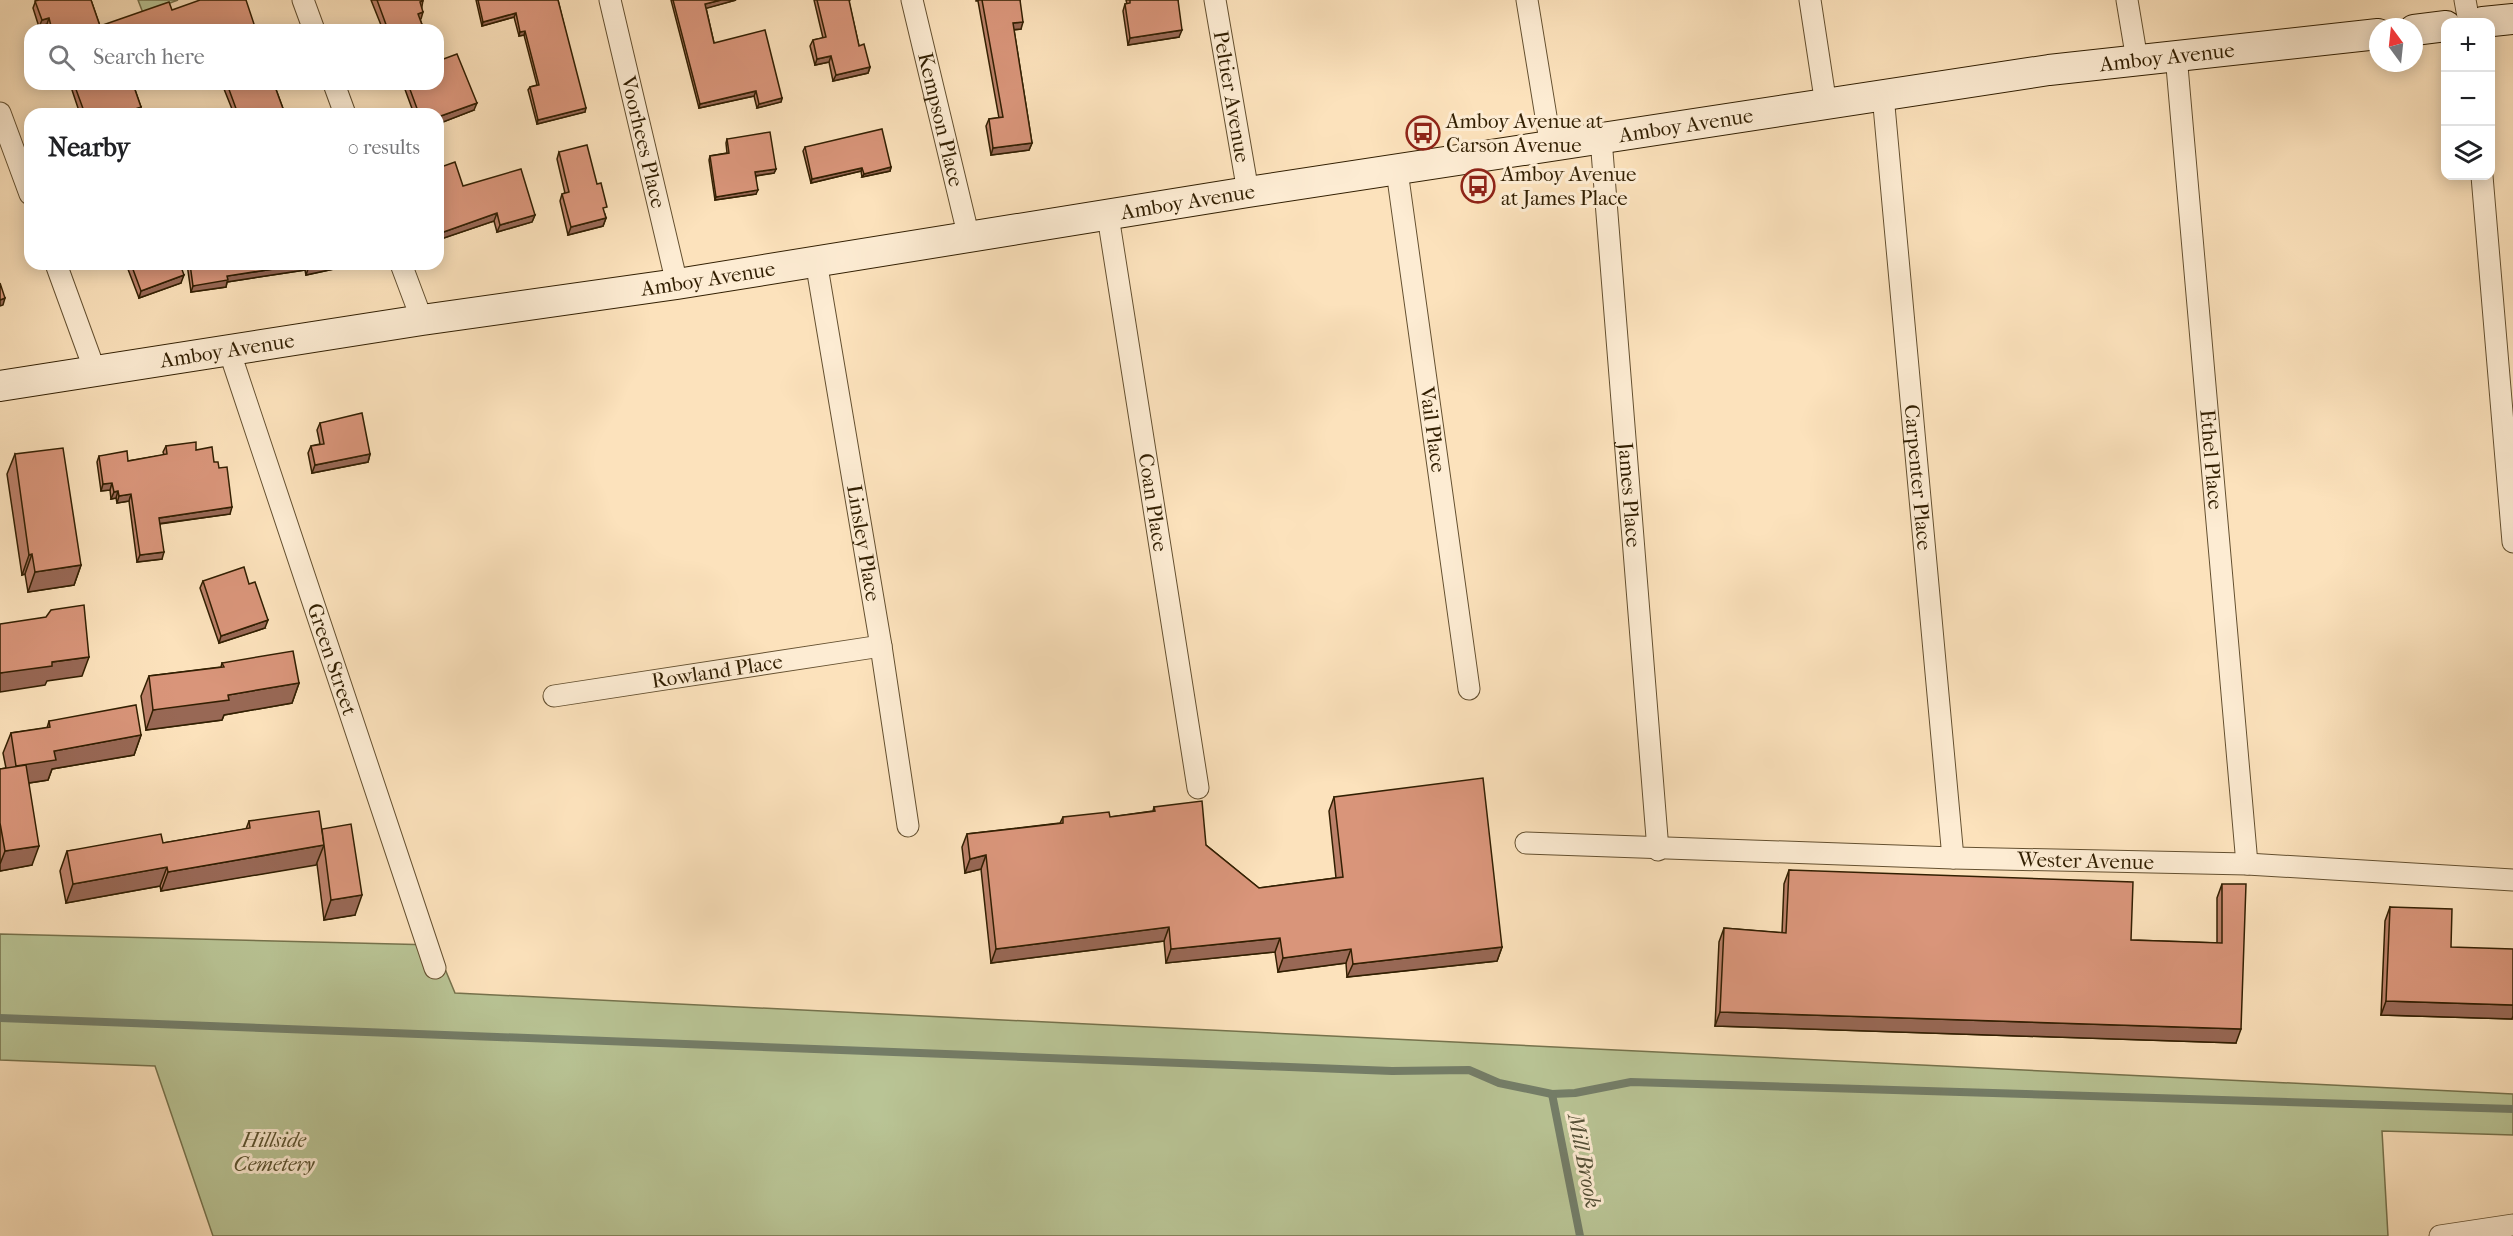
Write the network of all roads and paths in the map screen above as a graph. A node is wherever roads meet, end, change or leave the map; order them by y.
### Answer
1 (303, 0) edge
2 (610, 0) edge
3 (912, 0) edge
4 (1215, 0) edge
5 (1527, 0) edge
6 (1810, 0) edge
7 (2127, 0) edge
8 (2465, 0) edge
9 (2468, 18) edge
10 (2513, 20) edge
11 (2495, 21) edge
12 (312, 24) edge
13 (2441, 27) edge
14 (2423, 29) edge
15 (2369, 35) edge
16 (2176, 55) junction
17 (2137, 60) junction
18 (336, 90) edge
19 (1883, 95) junction
20 (1826, 105) junction
21 (343, 108) edge
22 (0, 113) edge
23 (1600, 139) junction
24 (1551, 147) junction
25 (1397, 171) junction
26 (24, 178) edge
27 (2482, 180) edge
28 (1248, 192) junction
29 (1108, 216) junction
30 (969, 238) junction
31 (816, 261) junction
32 (58, 270) edge
33 (403, 270) edge
34 (677, 284) junction
35 (422, 321) junction
36 (229, 350) junction
37 (95, 371) junction
38 (0, 386) edge
39 (2513, 542) edge
40 (881, 646) junction
41 (1469, 689) dead end
42 (554, 696) dead end
43 (1198, 788) dead end
44 (908, 826) dead end
45 (1526, 843) dead end
46 (1658, 850) junction
47 (1953, 858) junction
48 (2247, 864) junction
49 (2513, 880) edge
50 (435, 968) dead end
51 (2513, 1225) edge
52 (2440, 1236) edge

1 - 12 street
2 - 34 street, Voorhees Place
3 - 30 street, Kempson Place
4 - 28 street, Peltier Avenue
5 - 24 street
6 - 20 street
7 - 17 street
8 - 9 street
10 - 11 street
13 - 14 street
15 - 16 street, Amboy Avenue
16 - 17 street, Amboy Avenue
16 - 48 street, Ethel Place
17 - 19 street, Amboy Avenue
18 - 21 street
19 - 20 street, Amboy Avenue
19 - 47 street, Carpenter Place
20 - 23 street, Amboy Avenue
22 - 26 street
23 - 24 street, Amboy Avenue
23 - 46 street, James Place
24 - 25 street, Amboy Avenue
25 - 28 street, Amboy Avenue
25 - 41 street, Vail Place
27 - 39 street
28 - 29 street, Amboy Avenue
29 - 30 street, Amboy Avenue
29 - 43 street, Coan Place
30 - 31 street, Amboy Avenue
31 - 34 street, Amboy Avenue
31 - 40 street, Linsley Place
32 - 37 street
33 - 35 street
34 - 35 street, Amboy Avenue
35 - 36 street, Amboy Avenue
36 - 37 street, Amboy Avenue
36 - 50 street, Green Street
37 - 38 street, Amboy Avenue
40 - 42 street, Rowland Place
40 - 44 street, Linsley Place
45 - 46 street, Wester Avenue
46 - 47 street, Wester Avenue
47 - 48 street, Wester Avenue
48 - 49 street, Wester Avenue
51 - 52 street

